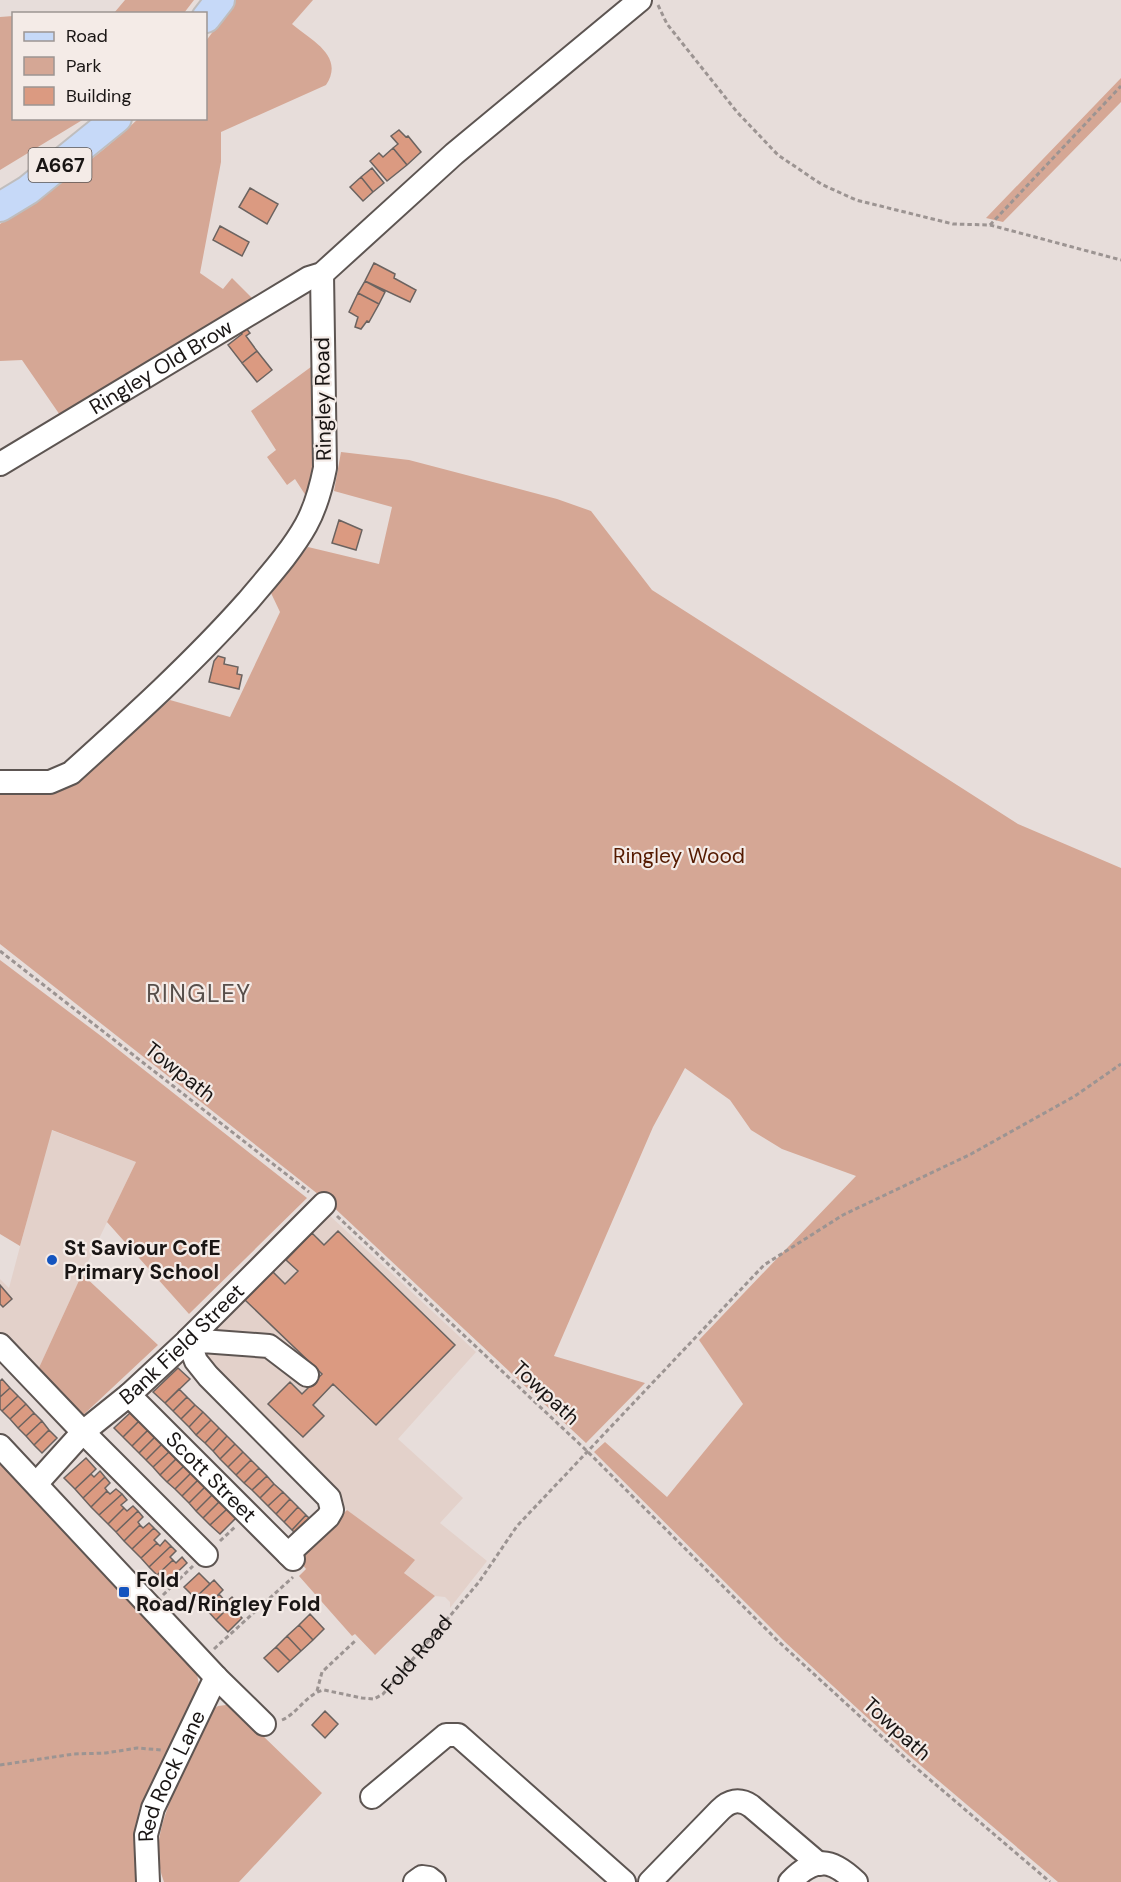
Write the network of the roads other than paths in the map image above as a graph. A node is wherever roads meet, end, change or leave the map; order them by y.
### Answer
1 (220, 0) edge
2 (640, 0) edge
3 (207, 17) edge
4 (115, 120) edge
5 (0, 207) edge
6 (321, 274) junction
7 (0, 464) edge
8 (0, 782) edge
9 (324, 1204) road end
10 (188, 1340) junction
11 (0, 1345) edge
12 (307, 1375) dead end
13 (129, 1395) junction
14 (83, 1432) junction
15 (0, 1446) edge
16 (37, 1483) junction
17 (206, 1555) dead end
18 (209, 1669) junction
19 (264, 1724) road end
20 (372, 1797) dead end
21 (819, 1864) junction
22 (148, 1882) edge
23 (415, 1882) edge
24 (434, 1882) edge
25 (624, 1882) edge
26 (650, 1882) edge
27 (790, 1882) edge
28 (856, 1882) edge

1 - 3 main road
2 - 6 street
4 - 5 main road, A667
6 - 7 street, Ringley Old Brow
6 - 8 street, Ringley Road
9 - 10 street, Bank Field Street
10 - 12 street
10 - 13 street, Bank Field Street
10 - 13 street, Scott Street
11 - 14 street
13 - 14 street, Bank Field Street
14 - 16 street, Bank Field Street
14 - 17 street
15 - 16 street
16 - 18 street
18 - 19 street
18 - 22 street, Red Rock Lane
20 - 25 street
21 - 26 street
21 - 27 street
21 - 28 street
23 - 24 street

